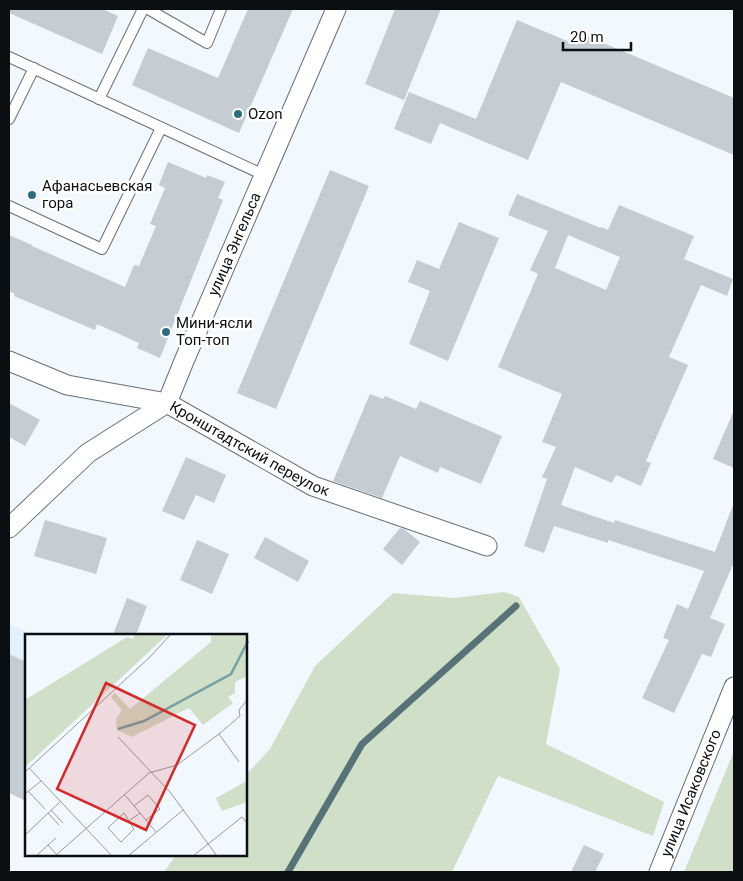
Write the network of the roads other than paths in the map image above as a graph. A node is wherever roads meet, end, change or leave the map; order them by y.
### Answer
1 (143, 9) edge
2 (148, 9) edge
3 (221, 9) edge
4 (336, 9) edge
5 (9, 57) edge
6 (34, 68) junction
7 (99, 99) junction
8 (9, 118) edge
9 (161, 128) junction
10 (264, 175) junction
11 (9, 206) edge
12 (9, 361) edge
13 (167, 403) junction
14 (9, 528) edge
15 (487, 546) dead end
16 (734, 687) edge
17 (658, 872) edge

1 - 7 lane
2 - 3 lane
4 - 10 street, улица Энгельса
5 - 6 lane
6 - 7 lane
6 - 8 lane
7 - 9 lane
9 - 10 lane
9 - 11 lane
10 - 13 street, улица Энгельса
12 - 13 street, Кронштадтский переулок
13 - 14 street
13 - 15 street, Кронштадтский переулок
16 - 17 street, улица Исаковского

